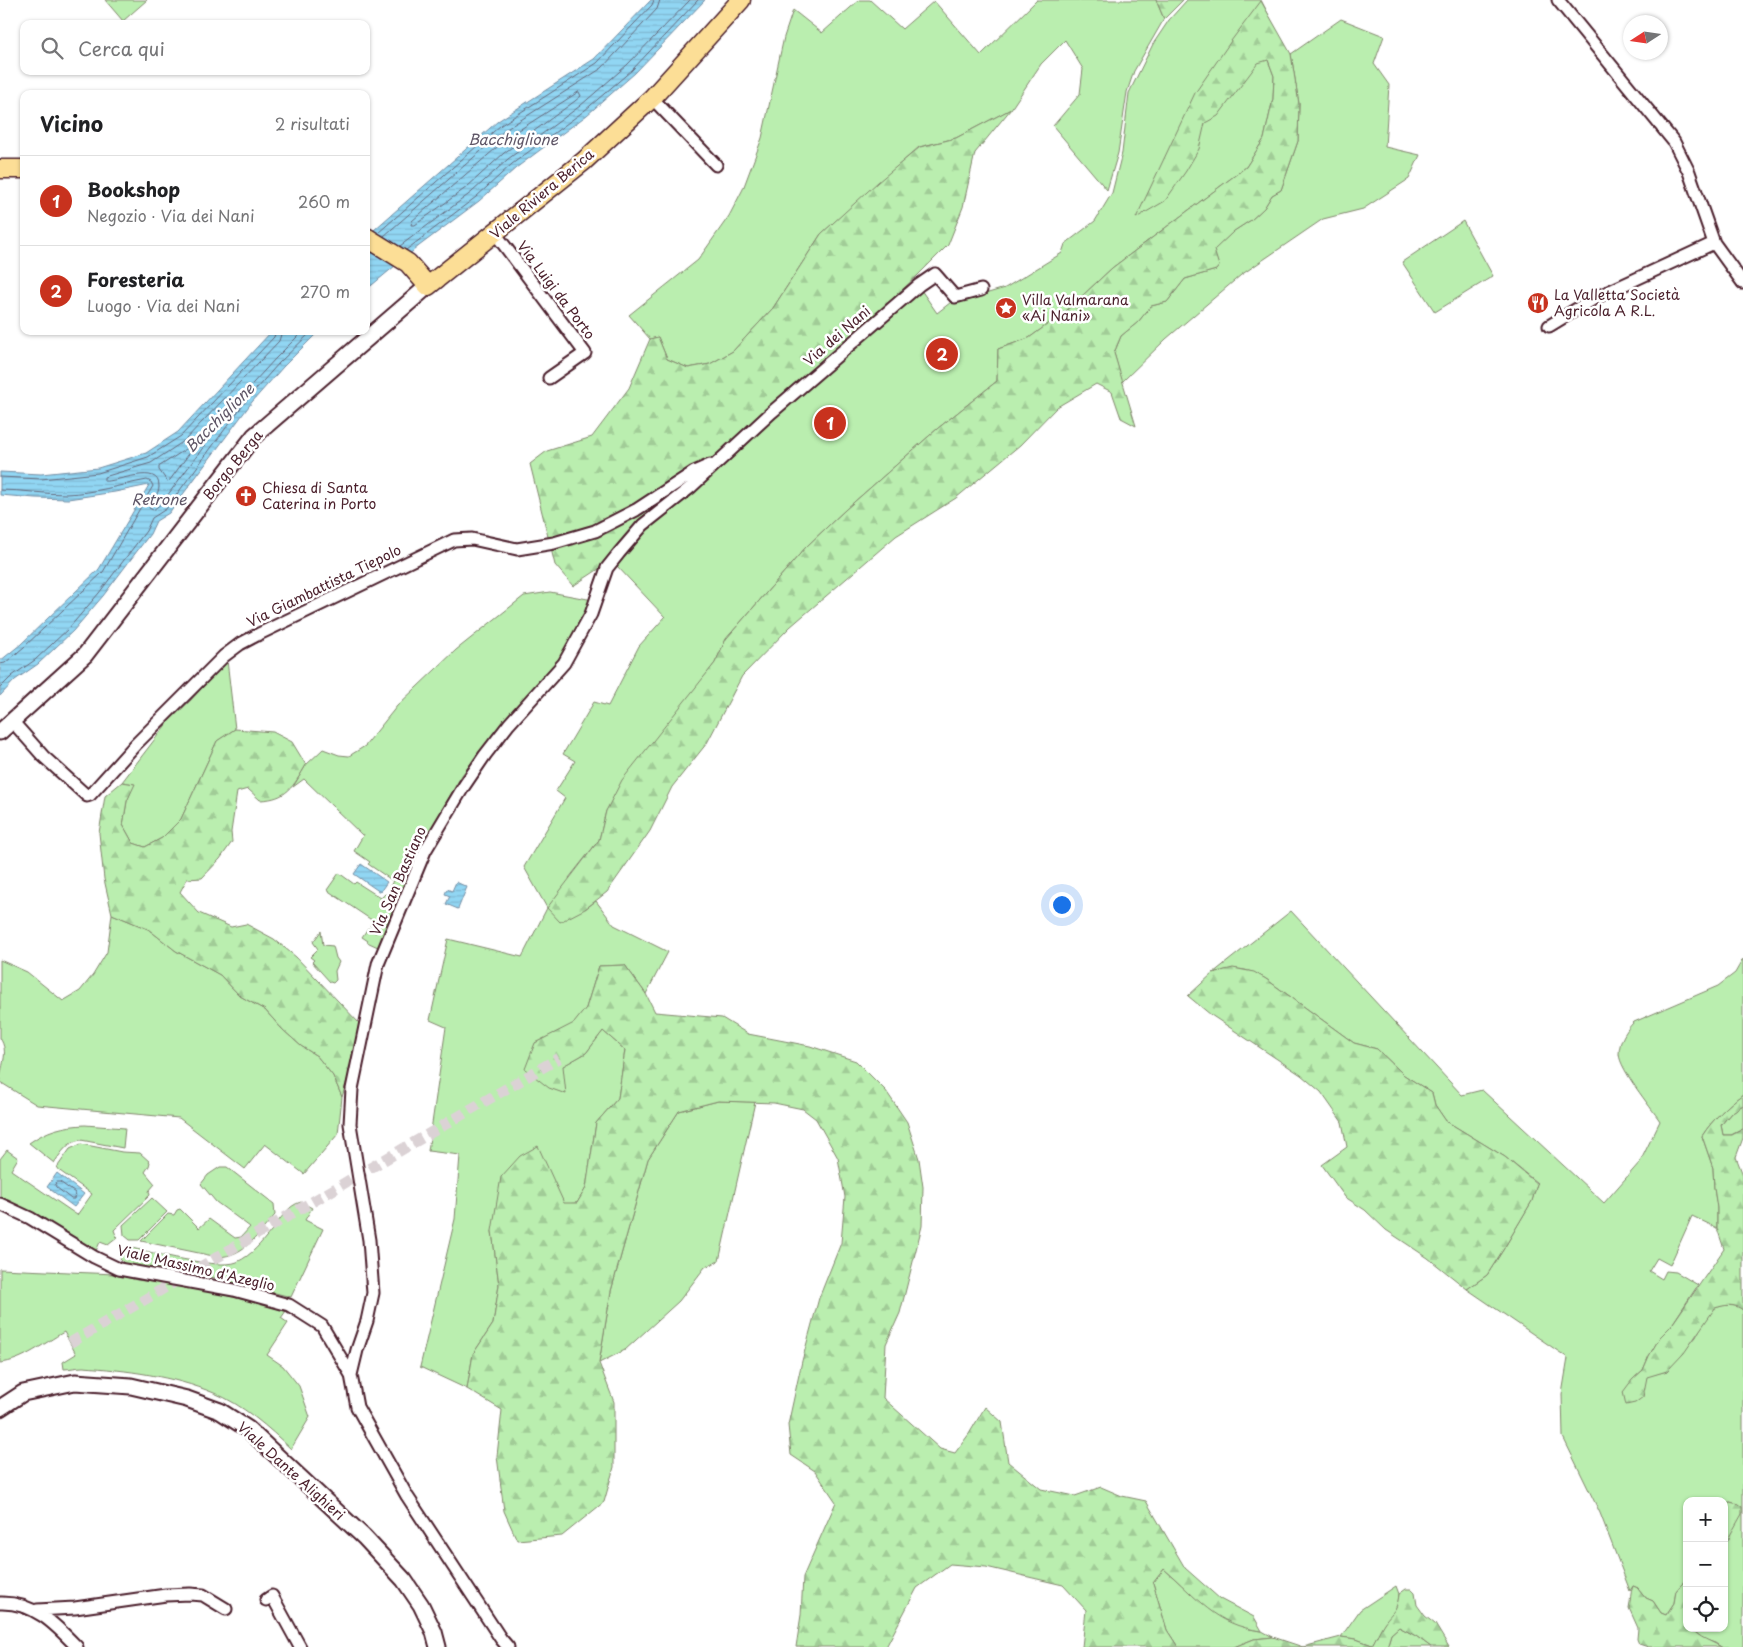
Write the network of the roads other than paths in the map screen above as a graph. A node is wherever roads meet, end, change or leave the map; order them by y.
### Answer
1 (741, 0) edge
2 (1558, 0) edge
3 (652, 98) junction
4 (716, 165) dead end
5 (0, 169) edge
6 (20, 169) edge
7 (495, 234) junction
8 (370, 239) edge
9 (1714, 243) junction
10 (1743, 283) edge
11 (428, 286) junction
12 (981, 290) dead end
13 (1550, 326) dead end
14 (549, 378) dead end
15 (718, 462) junction
16 (12, 721) junction
17 (0, 732) edge
18 (0, 1204) edge
19 (351, 1375) junction
20 (0, 1408) edge
21 (266, 1600) dead end
22 (0, 1603) edge
23 (226, 1608) dead end
24 (37, 1610) junction
25 (78, 1647) edge
26 (300, 1647) edge
27 (438, 1647) edge
28 (508, 1647) edge

1 - 3 main road, Viale Riviera Berica
2 - 9 street
3 - 4 street
3 - 7 main road, Viale Riviera Berica
5 - 6 main road
7 - 11 main road, Viale Riviera Berica
7 - 14 street, Via Luigi da Porto
8 - 11 main road
9 - 10 street
9 - 13 street
11 - 16 main road, Borgo Berga
12 - 15 street, Via dei Nani
15 - 16 street, Via Giambattista Tiepolo
15 - 19 street, Via San Bastiano
16 - 17 main road, Borgo Berga
18 - 19 street, Viale Massimo d'Azeglio
19 - 28 street, Viale Massimo d'Azeglio
20 - 27 main road, Viale Dante Alighieri
21 - 26 street
22 - 24 street
23 - 24 street
24 - 25 street

